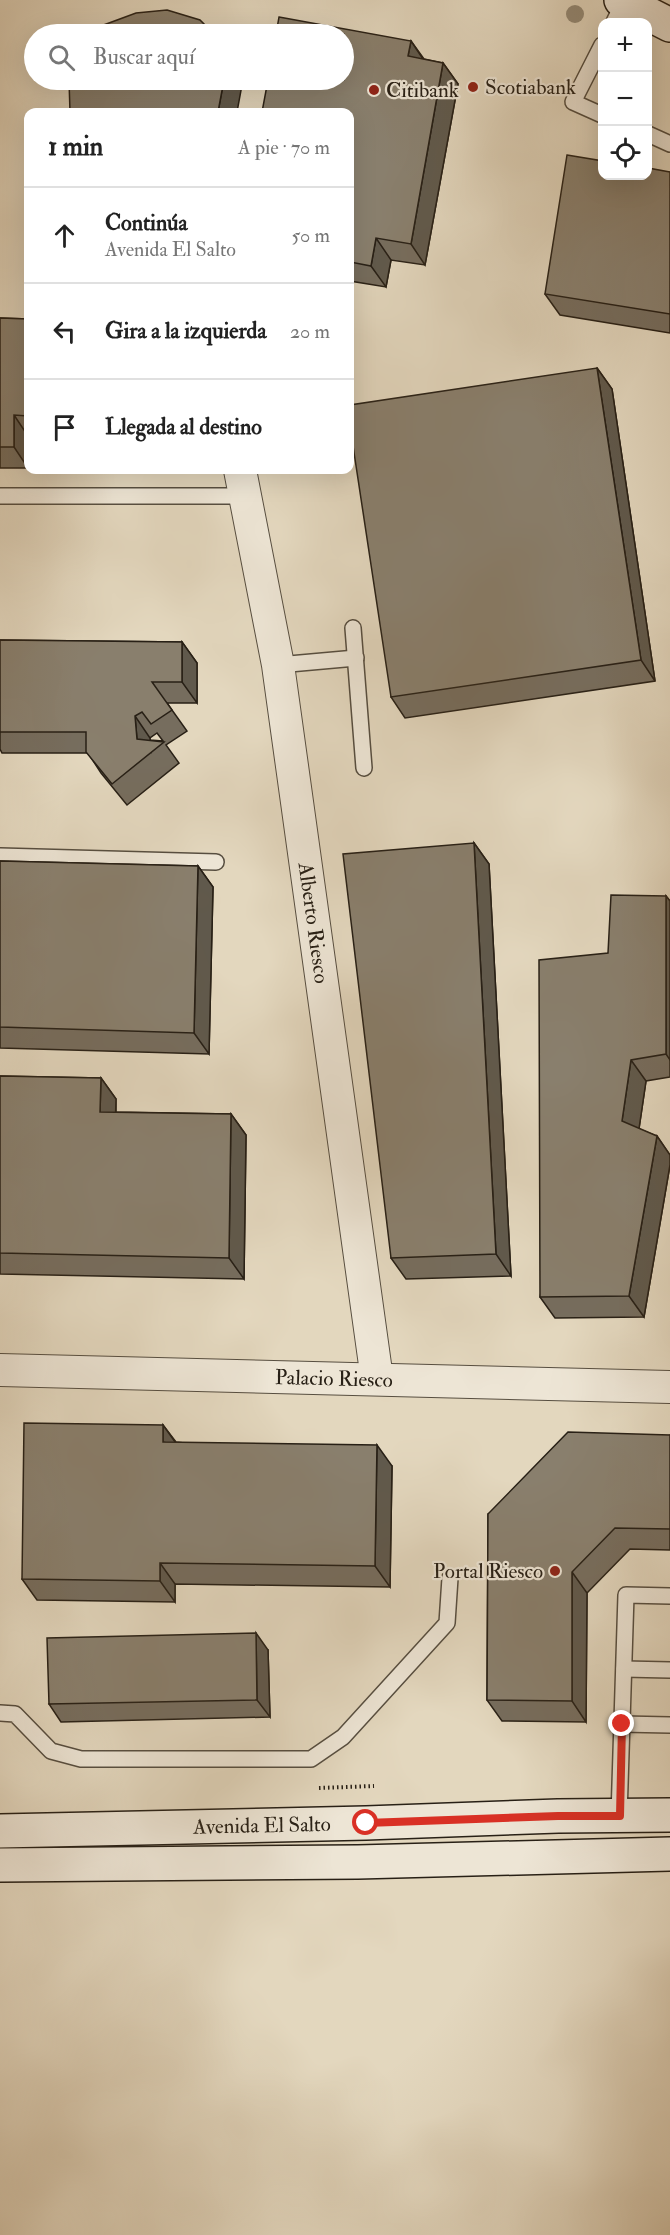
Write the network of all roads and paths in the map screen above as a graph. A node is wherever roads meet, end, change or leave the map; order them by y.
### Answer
1 (619, 8) edge
2 (670, 25) edge
3 (598, 54) edge
4 (598, 113) edge
5 (652, 136) edge
6 (670, 144) edge
7 (243, 483) edge
8 (0, 496) edge
9 (353, 628) dead end
10 (356, 657) junction
11 (278, 665) junction
12 (364, 768) dead end
13 (0, 856) edge
14 (216, 862) dead end
15 (0, 1370) edge
16 (377, 1379) junction
17 (670, 1387) edge
18 (450, 1578) dead end
19 (670, 1596) edge
20 (624, 1669) junction
21 (670, 1670) edge
22 (0, 1713) edge
23 (622, 1724) junction
24 (670, 1725) edge
25 (670, 1815) edge
26 (620, 1816) junction
27 (0, 1831) edge
28 (670, 1854) edge
29 (0, 1865) edge

1 - 2 main road
3 - 4 lane
5 - 6 lane
7 - 8 lane
7 - 11 street, Alberto Riesco
9 - 10 lane
10 - 11 lane
10 - 12 lane
11 - 16 street, Alberto Riesco
13 - 14 lane
15 - 16 street, Palacio Riesco
16 - 17 street, Palacio Riesco
18 - 22 lane
19 - 20 lane
20 - 21 lane
20 - 23 lane
23 - 24 lane
23 - 26 lane
25 - 26 main road, Avenida El Salto
26 - 27 main road, Avenida El Salto
28 - 29 main road, Avenida El Salto

